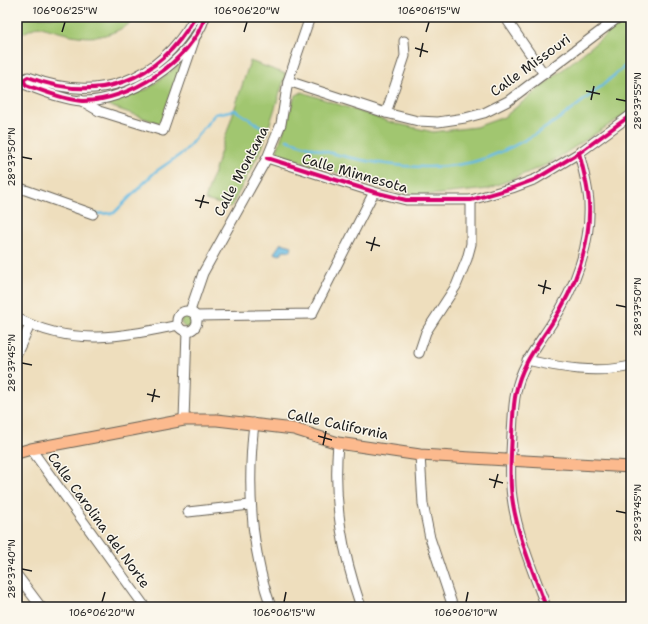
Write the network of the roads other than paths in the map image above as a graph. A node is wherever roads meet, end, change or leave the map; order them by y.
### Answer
1 (195, 17) edge
2 (206, 17) edge
3 (310, 17) edge
4 (505, 17) edge
5 (619, 17) edge
6 (195, 38) junction
7 (404, 41) dead end
8 (154, 71) junction
9 (544, 74) junction
10 (288, 81) junction
11 (67, 88) junction
12 (80, 101) junction
13 (386, 113) junction
14 (631, 115) edge
15 (579, 153) junction
16 (267, 158) junction
17 (17, 187) edge
18 (374, 192) junction
19 (471, 200) junction
20 (93, 214) dead end
21 (193, 314) junction
22 (17, 318) edge
23 (30, 325) junction
24 (178, 325) junction
25 (187, 331) junction
26 (17, 353) edge
27 (419, 353) dead end
28 (527, 360) junction
29 (631, 366) edge
30 (184, 420) junction
31 (254, 423) junction
32 (338, 443) junction
33 (31, 449) junction
34 (17, 453) edge
35 (420, 455) junction
36 (511, 459) junction
37 (631, 467) edge
38 (250, 505) junction
39 (188, 512) dead end
40 (17, 574) edge
41 (41, 607) edge
42 (145, 607) edge
43 (272, 607) edge
44 (361, 607) edge
45 (453, 607) edge
46 (546, 607) edge

1 - 8 street
2 - 6 street
3 - 10 street, Calle Montana
4 - 9 street
5 - 9 street, Calle Missouri
6 - 8 street
6 - 12 street
7 - 13 street
8 - 11 street
8 - 12 street
9 - 13 street, Calle Missouri
10 - 13 street, Calle Missouri
10 - 16 street, Calle Montana
11 - 12 street
11 - 12 street
14 - 15 street, Calle Minnesota
15 - 19 street, Calle Minnesota
15 - 28 street
16 - 18 street, Calle Minnesota
16 - 21 street, Calle Montana
17 - 20 street
18 - 19 street, Calle Minnesota
18 - 21 street
19 - 27 street
21 - 24 street
21 - 25 street
22 - 23 street
23 - 24 street
23 - 26 street
24 - 25 street
25 - 30 street
28 - 29 street
28 - 36 street
30 - 31 main road, Calle California
30 - 33 main road, Calle California
31 - 32 main road, Calle California
31 - 38 street
32 - 35 main road, Calle California
32 - 44 street
33 - 34 main road, Calle California
33 - 42 street, Calle Carolina del Norte
35 - 36 main road, Calle California
35 - 45 street
36 - 37 main road, Calle California
36 - 46 street
38 - 39 street
38 - 43 street
40 - 41 street

